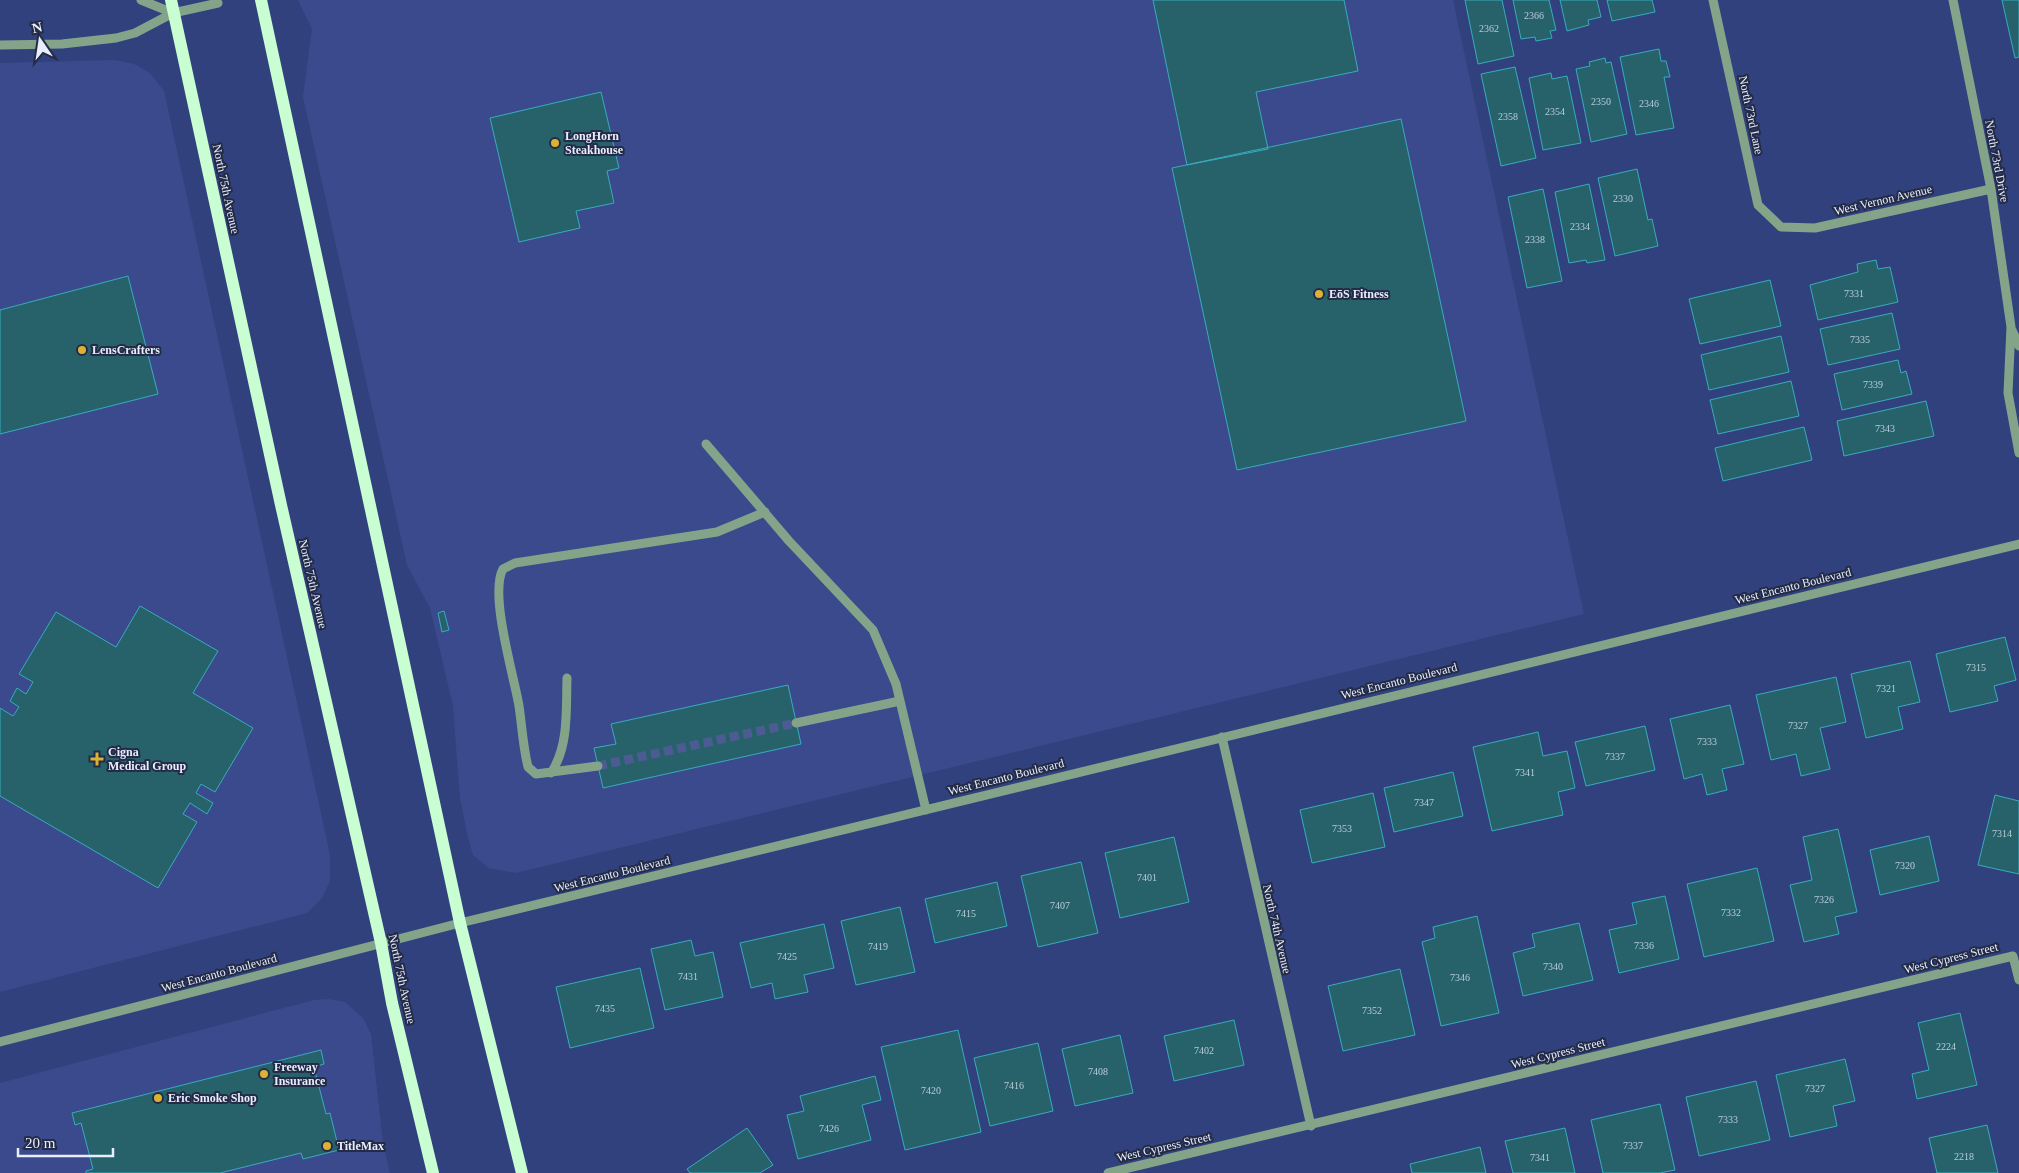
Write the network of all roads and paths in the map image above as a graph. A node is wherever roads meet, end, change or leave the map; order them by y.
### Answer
1 (142, 0) edge
2 (261, 0) edge
3 (1713, 0) edge
4 (1953, 0) edge
5 (218, 4) dead end
6 (172, 6) edge
7 (0, 44) edge
8 (1991, 189) junction
9 (1781, 227) joint
10 (2011, 327) junction
11 (2019, 346) edge
12 (706, 444) dead end
13 (2019, 453) edge
14 (765, 512) junction
15 (2019, 544) edge
16 (567, 678) dead end
17 (900, 702) junction
18 (796, 723) tunnel mouth
19 (1222, 737) junction
20 (598, 766) tunnel mouth
21 (551, 773) junction
22 (926, 810) junction
23 (460, 923) junction
24 (381, 943) junction
25 (2019, 980) edge
26 (0, 1042) edge
27 (1311, 1126) junction
28 (433, 1173) edge
29 (522, 1173) edge
30 (1108, 1173) edge

1 - 6 street
2 - 23 main road
3 - 9 street, North 73rd Lane
4 - 8 street, North 73rd Drive
5 - 6 street
6 - 7 street
6 - 24 main road, North 75th Avenue
8 - 9 street, West Vernon Avenue
8 - 10 street, North 73rd Drive
10 - 11 street, North 73rd Drive
10 - 13 street, North 73rd Drive
12 - 14 street
14 - 17 street
14 - 21 street
15 - 19 street, West Encanto Boulevard
16 - 21 street
17 - 18 street
17 - 22 street
19 - 22 street, West Encanto Boulevard
19 - 27 street, North 74th Avenue
20 - 21 street
22 - 23 street, West Encanto Boulevard
23 - 24 street, West Encanto Boulevard
23 - 29 main road
24 - 26 street, West Encanto Boulevard
24 - 28 main road, North 75th Avenue
25 - 27 street, West Cypress Street
27 - 30 street, West Cypress Street

